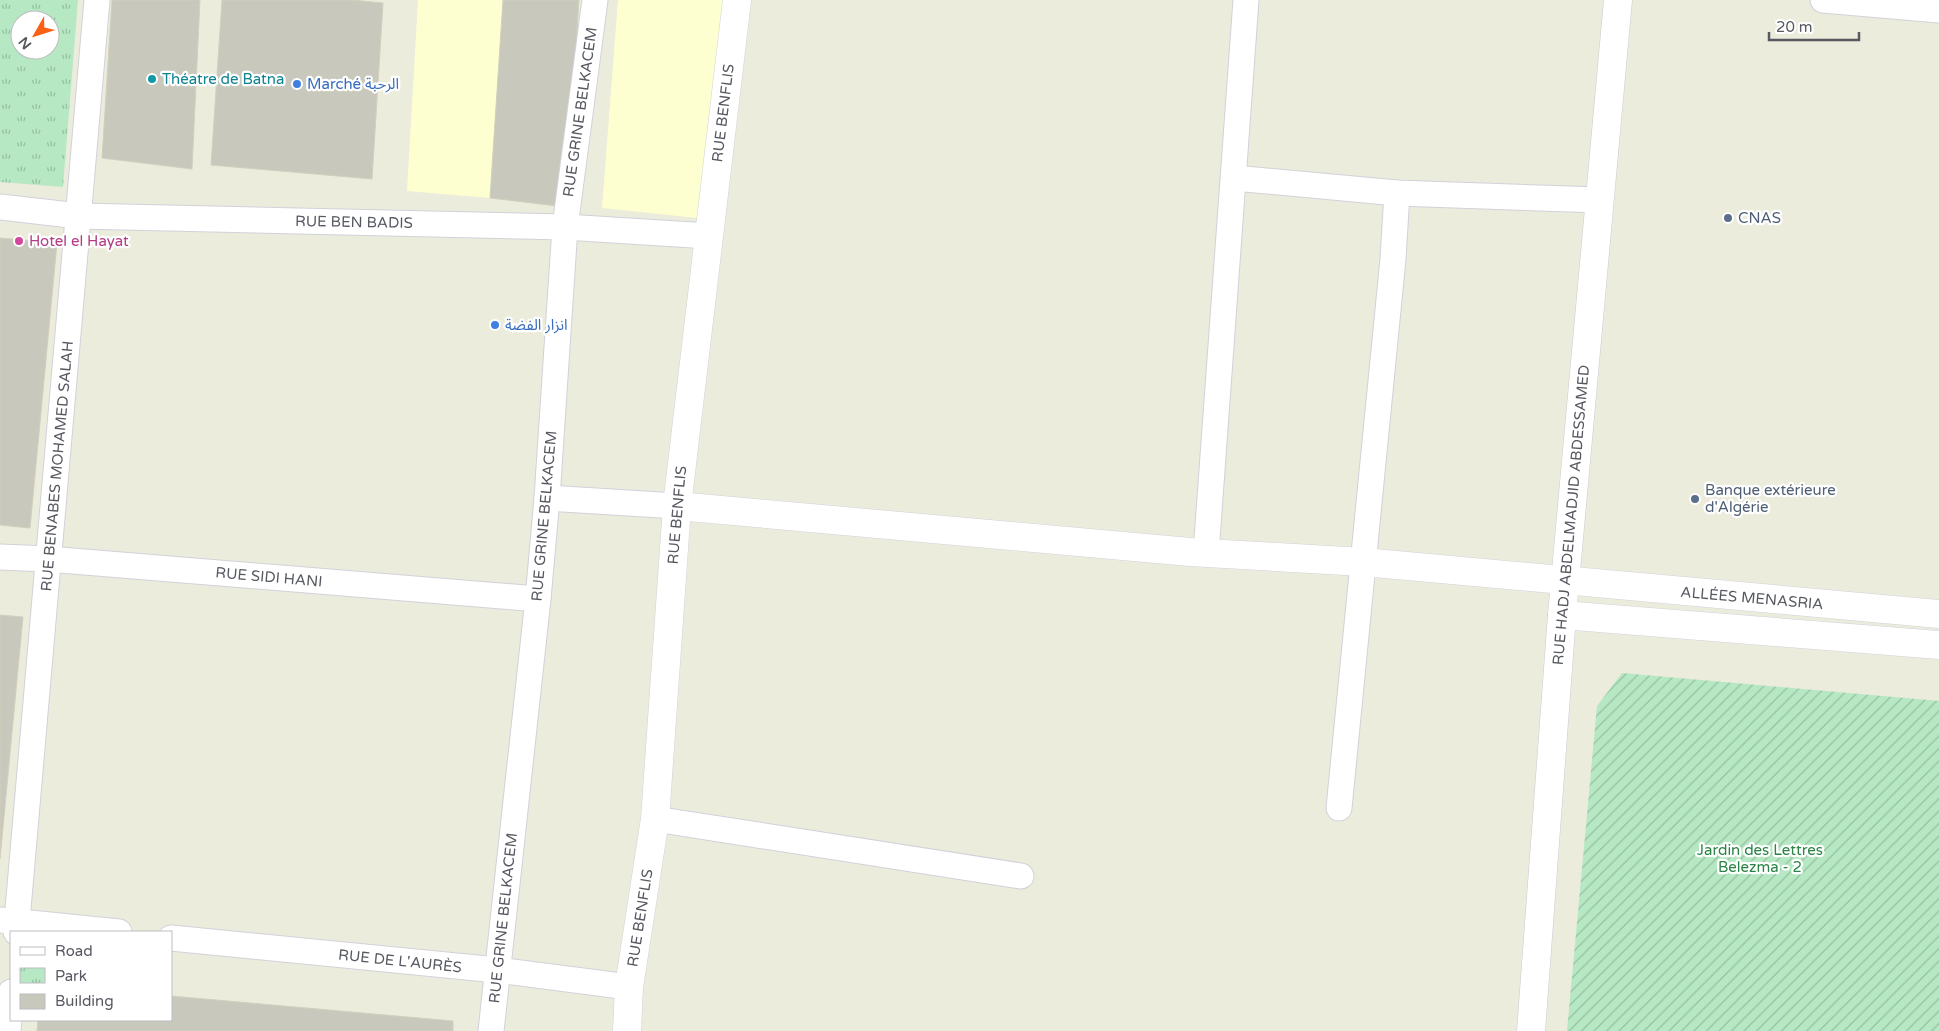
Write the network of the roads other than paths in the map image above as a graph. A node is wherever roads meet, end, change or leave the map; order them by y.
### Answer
1 (97, 0) edge
2 (595, 0) edge
3 (733, 0) edge
4 (1246, 0) edge
5 (1618, 0) edge
6 (1823, 0) edge
7 (1939, 10) edge
8 (1234, 178) junction
9 (1397, 193) junction
10 (1599, 200) junction
11 (0, 207) edge
12 (79, 216) junction
13 (565, 227) junction
14 (709, 236) junction
15 (547, 498) junction
16 (677, 506) junction
17 (1198, 552) junction
18 (0, 557) edge
19 (48, 559) junction
20 (1363, 562) junction
21 (1565, 582) junction
22 (538, 599) junction
23 (1939, 614) edge
24 (1562, 615) junction
25 (1939, 645) edge
26 (1339, 808) dead end
27 (656, 819) junction
28 (1021, 876) dead end
29 (11, 925) edge
30 (104, 931) edge
31 (172, 938) edge
32 (497, 970) junction
33 (629, 987) junction
34 (10, 1005) edge
35 (8, 1031) edge
36 (491, 1031) edge
37 (627, 1031) edge
38 (1531, 1031) edge

1 - 12 street, RUE BENABES MOHAMED SALAH
2 - 13 street, RUE GRINE BELKACEM
3 - 14 street, RUE BENFLIS
4 - 8 street
5 - 10 street, RUE HADJ ABDELMADJID ABDESSAMED
6 - 7 street
8 - 9 street
8 - 17 street
9 - 10 street
9 - 20 street
10 - 21 street, RUE HADJ ABDELMADJID ABDESSAMED
11 - 12 street, RUE BEN BADIS
12 - 13 street, RUE BEN BADIS
12 - 19 street, RUE BENABES MOHAMED SALAH
13 - 14 street, RUE BEN BADIS
13 - 15 street, RUE GRINE BELKACEM
14 - 16 street, RUE BENFLIS
15 - 16 street
15 - 22 street, RUE GRINE BELKACEM
16 - 17 street, ALLÉES MENASRIA
16 - 27 street, RUE BENFLIS
17 - 20 street, ALLÉES MENASRIA
18 - 19 street, RUE SIDI HANI
19 - 22 street, RUE SIDI HANI
19 - 29 street, RUE BENABES MOHAMED SALAH
20 - 21 street, ALLÉES MENASRIA
20 - 26 street
21 - 23 street, ALLÉES MENASRIA
21 - 24 street, RUE HADJ ABDELMADJID ABDESSAMED
22 - 32 street, RUE GRINE BELKACEM
24 - 25 street
24 - 38 street, RUE HADJ ABDELMADJID ABDESSAMED
27 - 28 street
27 - 33 street, RUE BENFLIS
29 - 30 street
31 - 32 street, RUE DE L'AURÈS
32 - 33 street, RUE DE L'AURÈS
32 - 36 street, RUE GRINE BELKACEM
33 - 37 street, RUE BENFLIS
34 - 35 street

